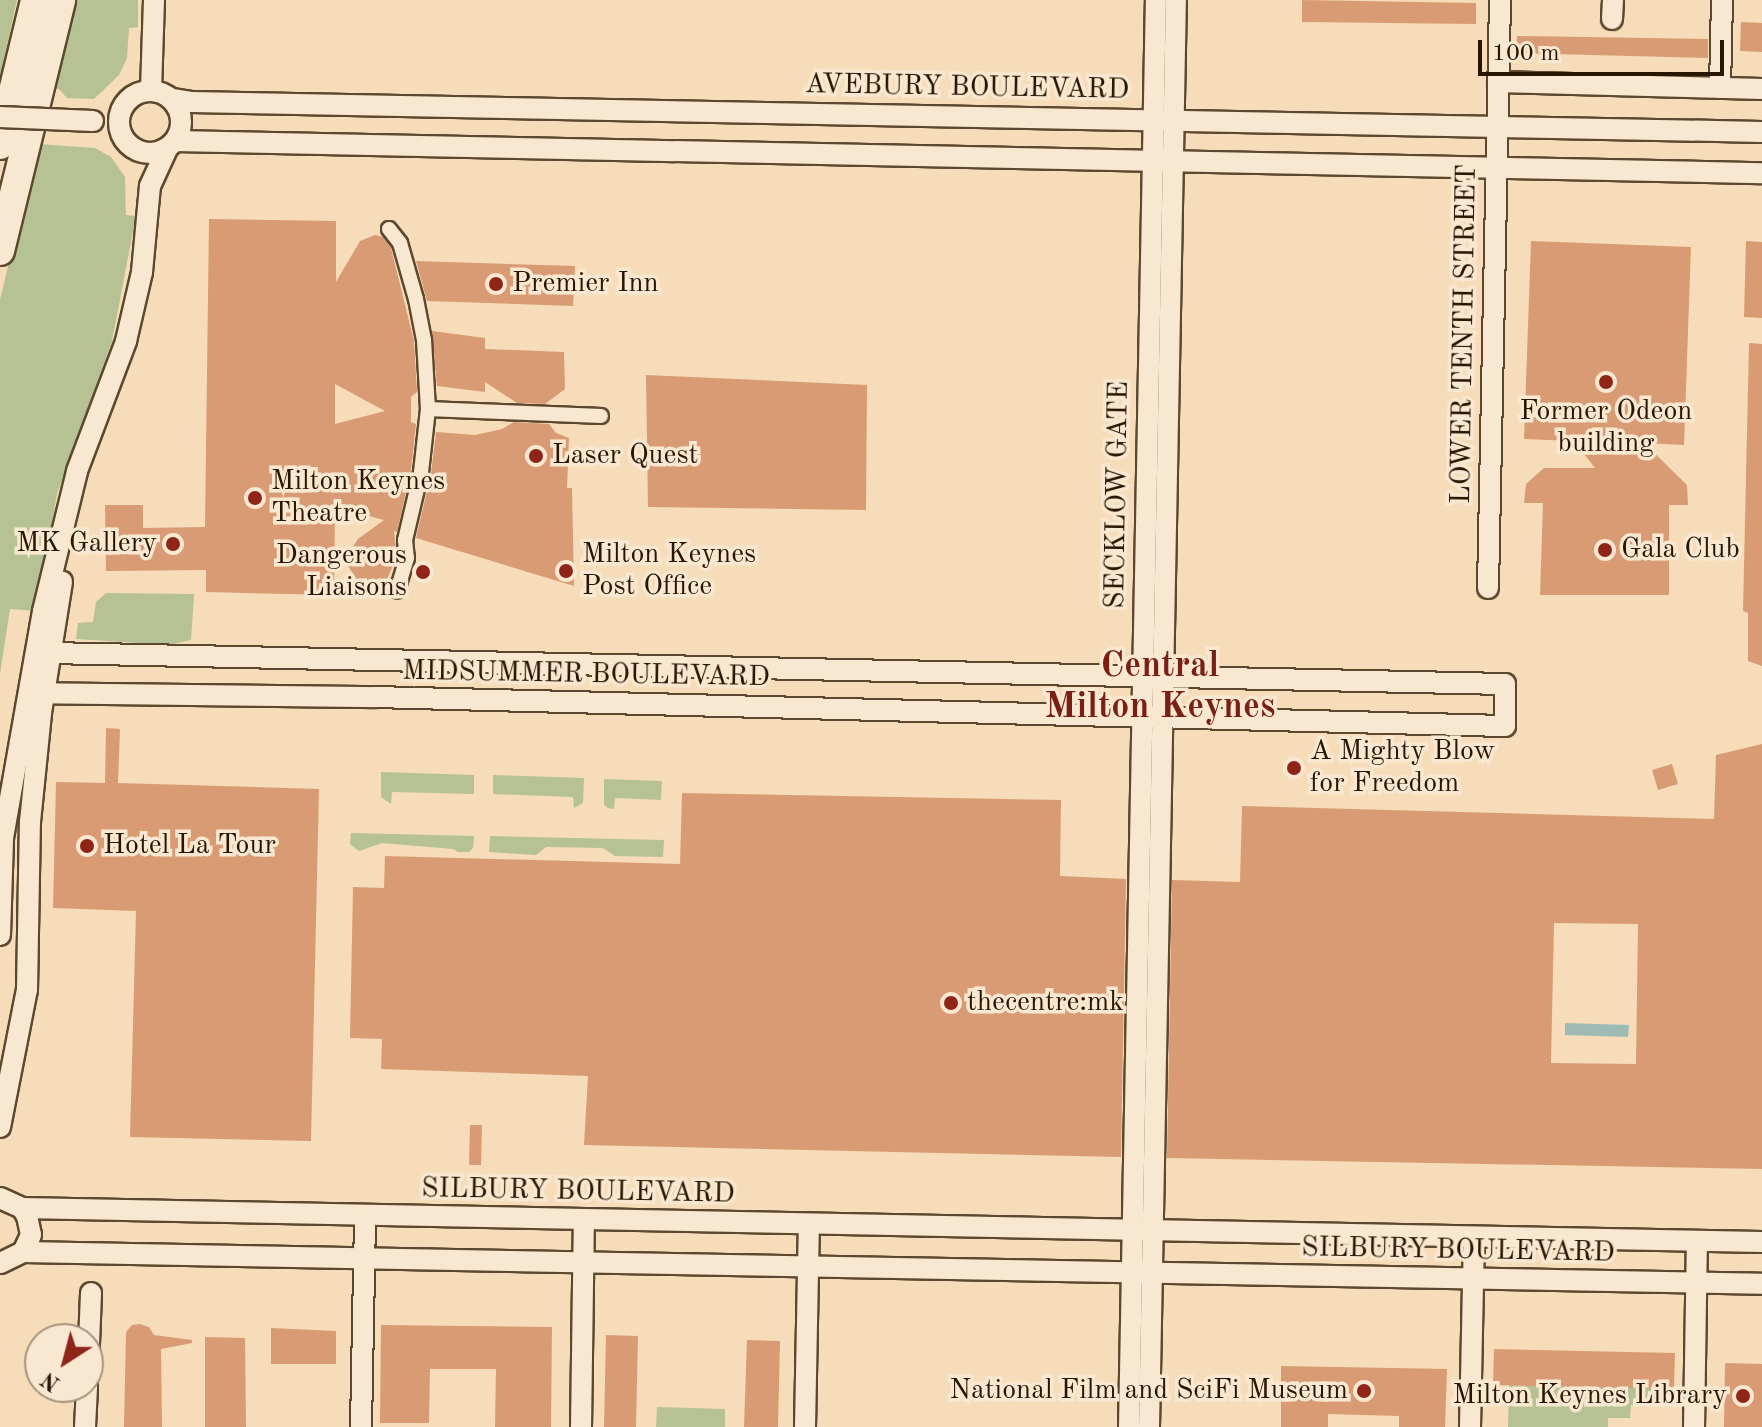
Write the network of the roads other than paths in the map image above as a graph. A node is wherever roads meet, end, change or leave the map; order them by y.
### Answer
1 (35, 0) edge
2 (61, 0) edge
3 (154, 0) edge
4 (1156, 0) edge
5 (1176, 0) edge
6 (1500, 0) edge
7 (1722, 0) edge
8 (1498, 82) junction
9 (1720, 88) junction
10 (1762, 89) edge
11 (151, 90) junction
12 (182, 100) junction
13 (122, 108) junction
14 (0, 117) edge
15 (1164, 119) junction
16 (93, 121) junction
17 (1498, 127) junction
18 (1762, 132) edge
19 (126, 140) junction
20 (0, 145) edge
21 (171, 145) junction
22 (1164, 163) junction
23 (1497, 170) junction
24 (1762, 173) edge
25 (150, 186) junction
26 (389, 229) dead end
27 (0, 251) edge
28 (428, 409) junction
29 (601, 416) dead end
30 (1488, 588) dead end
31 (397, 591) dead end
32 (1155, 595) junction
33 (50, 611) junction
34 (52, 653) junction
35 (1143, 675) junction
36 (1165, 676) junction
37 (35, 715) junction
38 (1142, 717) junction
39 (1163, 717) junction
40 (2, 901) edge
41 (0, 935) edge
42 (0, 1127) edge
43 (0, 1198) edge
44 (22, 1208) junction
45 (365, 1216) junction
46 (584, 1220) junction
47 (809, 1224) junction
48 (1143, 1231) junction
49 (1474, 1237) junction
50 (1697, 1241) junction
51 (1762, 1242) edge
52 (23, 1252) junction
53 (365, 1259) junction
54 (0, 1263) edge
55 (583, 1263) junction
56 (808, 1267) junction
57 (1143, 1273) junction
58 (1473, 1279) junction
59 (1696, 1283) junction
60 (1762, 1284) edge
61 (91, 1293) dead end
62 (90, 1323) edge
63 (1141, 1346) junction
64 (86, 1403) edge
65 (85, 1427) edge
66 (361, 1427) edge
67 (581, 1427) edge
68 (805, 1427) edge
69 (1129, 1427) edge
70 (1149, 1427) edge
71 (1470, 1427) edge
72 (1694, 1427) edge

1 - 20 main road
2 - 27 main road
3 - 11 street
4 - 15 street
5 - 15 street
6 - 8 street, LOWER TENTH STREET
7 - 9 street
8 - 9 street
8 - 17 street, LOWER TENTH STREET
9 - 10 street
11 - 12 street
11 - 13 street
12 - 15 street, AVEBURY BOULEVARD
12 - 21 street
13 - 16 street
13 - 19 street
14 - 16 street, bridge
15 - 17 street, AVEBURY BOULEVARD
15 - 22 street, SECKLOW GATE
16 - 19 street
17 - 18 street, AVEBURY BOULEVARD
17 - 23 street, LOWER TENTH STREET
19 - 21 street
19 - 25 street
21 - 22 street
21 - 25 street
22 - 23 street
22 - 32 street, SECKLOW GATE
23 - 24 street
23 - 30 street, LOWER TENTH STREET
25 - 33 street
26 - 28 street
28 - 29 street
28 - 31 street
32 - 35 street, SECKLOW GATE
32 - 36 street, SECKLOW GATE
33 - 34 street
33 - 37 street
34 - 35 street, MIDSUMMER BOULEVARD
34 - 37 street
35 - 36 street, MIDSUMMER BOULEVARD
35 - 38 street, SECKLOW GATE
36 - 39 street, SECKLOW GATE
36 - 39 street
37 - 38 street, MIDSUMMER BOULEVARD
37 - 40 street
37 - 42 street
38 - 39 street, MIDSUMMER BOULEVARD
38 - 48 street, SECKLOW GATE
39 - 48 street
40 - 41 street
43 - 44 street
44 - 45 street, SILBURY BOULEVARD
44 - 52 street
45 - 46 street, SILBURY BOULEVARD
45 - 53 street
46 - 47 street, SILBURY BOULEVARD
46 - 55 street
47 - 48 street, SILBURY BOULEVARD
47 - 56 street
48 - 49 street, SILBURY BOULEVARD
48 - 57 street
49 - 50 street, SILBURY BOULEVARD
49 - 58 street
50 - 51 street, SILBURY BOULEVARD
50 - 59 street
52 - 53 street, SILBURY BOULEVARD
52 - 54 street
53 - 55 street, SILBURY BOULEVARD
53 - 66 street
55 - 56 street, SILBURY BOULEVARD
55 - 67 street
56 - 57 street, SILBURY BOULEVARD
56 - 68 street
57 - 58 street, SILBURY BOULEVARD
57 - 63 street
58 - 59 street, SILBURY BOULEVARD
58 - 71 street
59 - 60 street, SILBURY BOULEVARD
59 - 72 street
61 - 62 street
63 - 69 street
63 - 70 street
64 - 65 street

